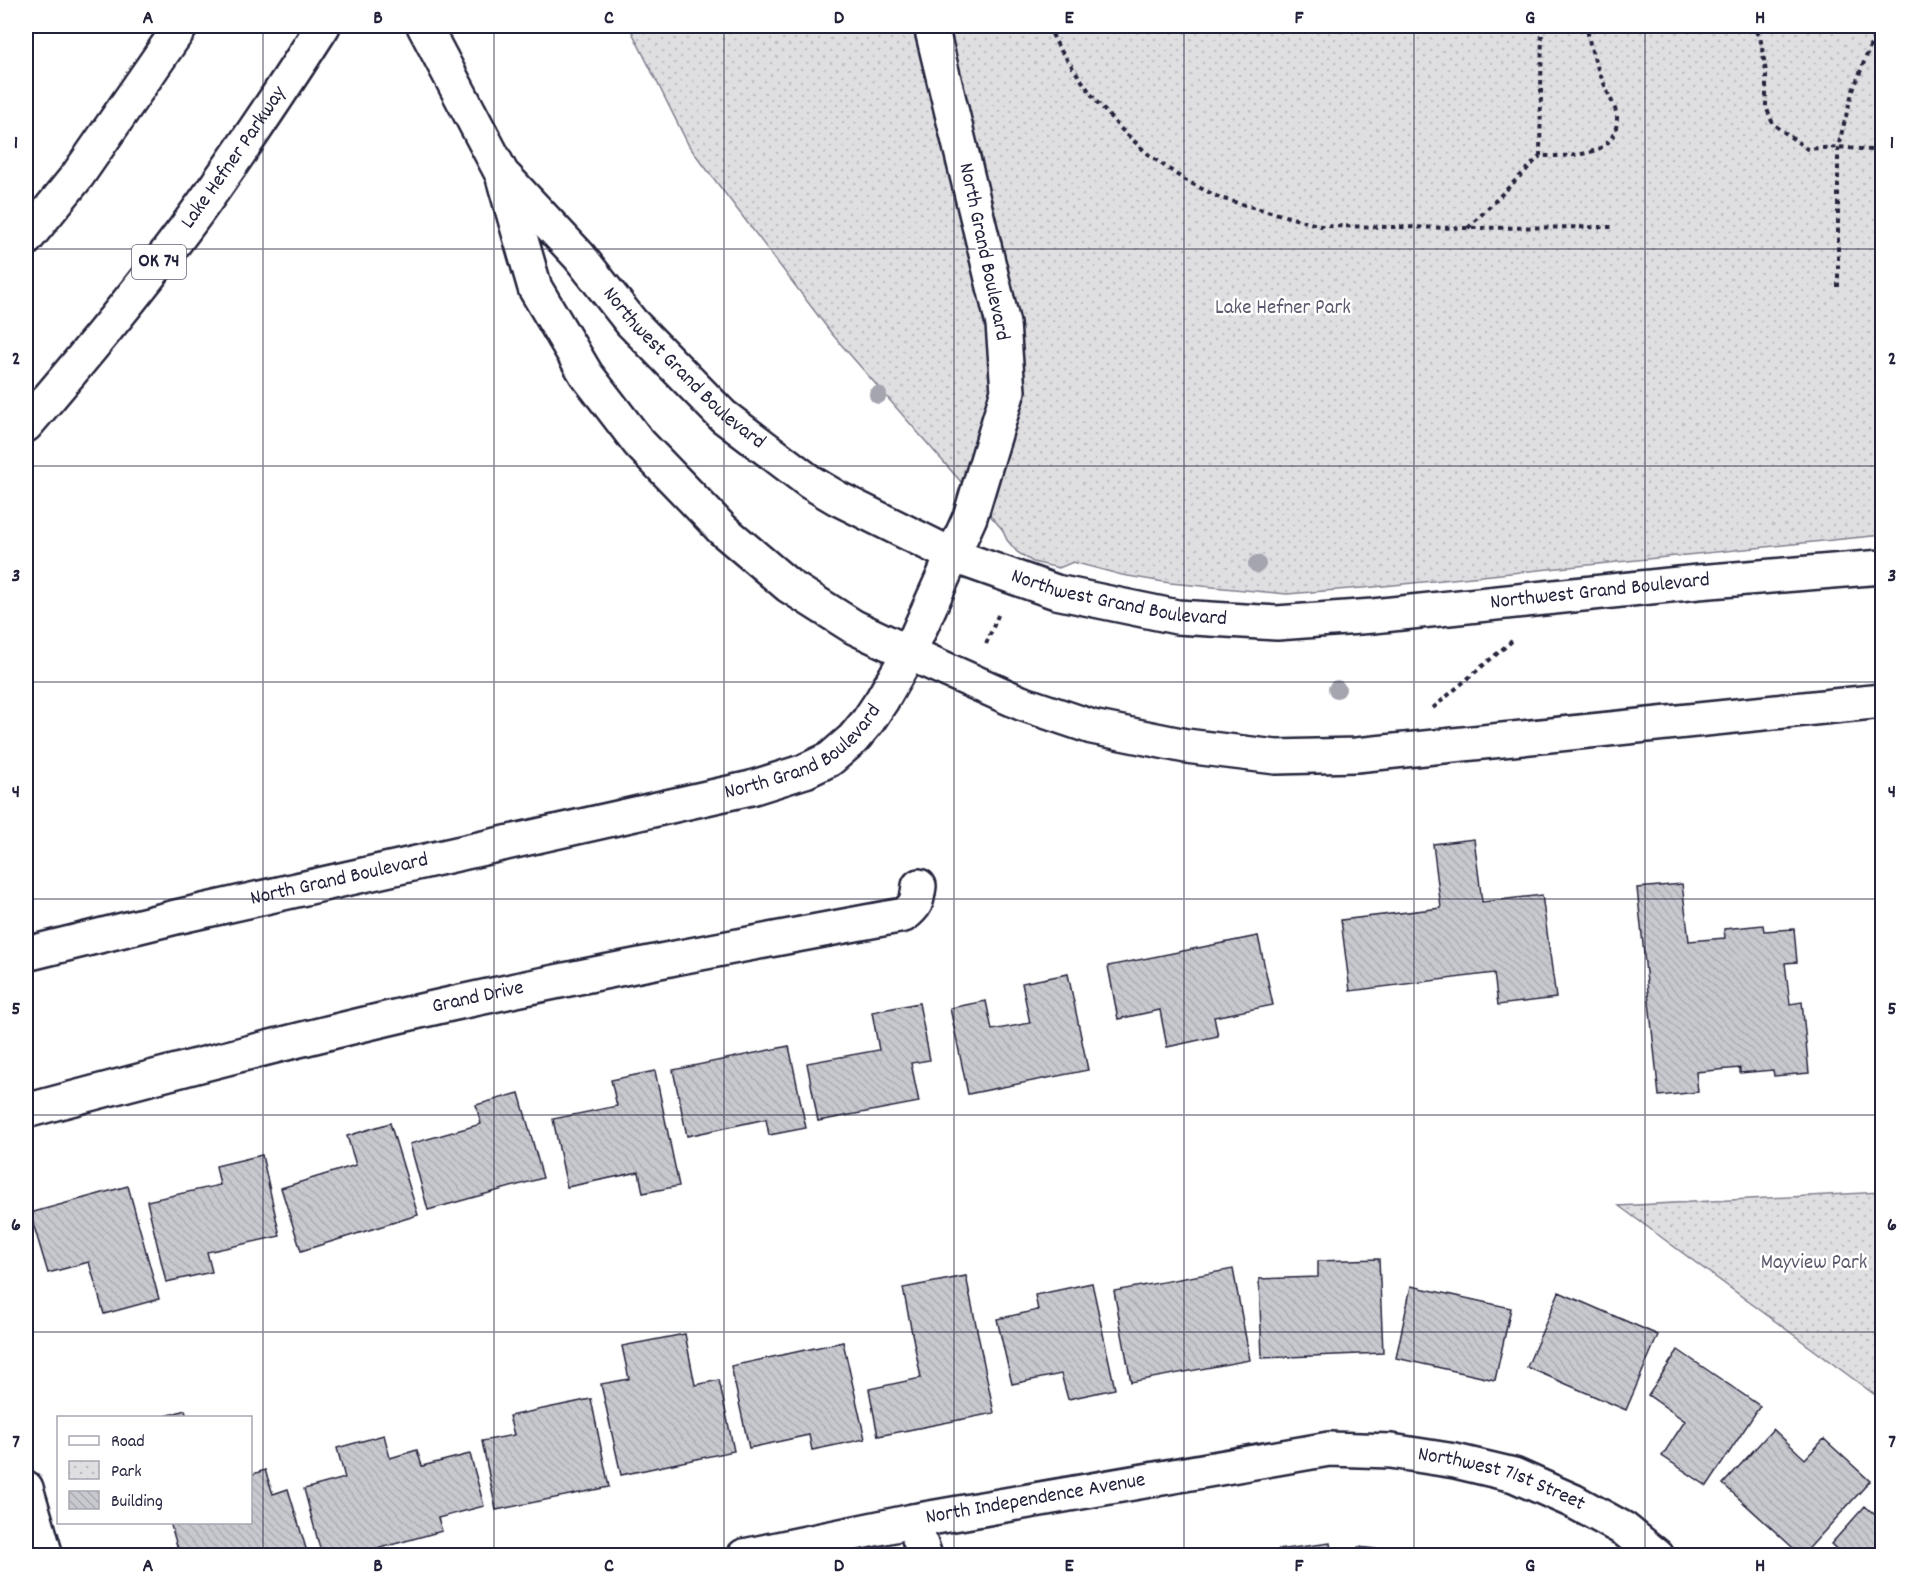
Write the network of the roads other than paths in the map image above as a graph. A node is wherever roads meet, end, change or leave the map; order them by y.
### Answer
1 (181, 26) edge
2 (323, 26) edge
3 (424, 26) edge
4 (931, 26) edge
5 (502, 174) junction
6 (26, 238) edge
7 (26, 425) edge
8 (954, 556) junction
9 (1882, 567) edge
10 (909, 653) junction
11 (1882, 701) edge
12 (919, 886) dead end
13 (26, 954) edge
14 (26, 1111) edge
15 (1329, 1449) joint
16 (26, 1488) edge
17 (913, 1521) junction
18 (45, 1556) edge
19 (744, 1556) edge
20 (925, 1556) edge
21 (1657, 1556) edge

1 - 6 main road
2 - 7 main road, Lake Hefner Parkway / OK 74
3 - 5 main road, Northwest Grand Boulevard
4 - 8 main road, North Grand Boulevard
5 - 8 main road, Northwest Grand Boulevard
5 - 10 main road, Northwest Grand Boulevard
8 - 9 main road, Northwest Grand Boulevard
8 - 10 main road, North Grand Boulevard
10 - 11 main road, Northwest Grand Boulevard
10 - 13 main road, North Grand Boulevard
12 - 14 main road, Grand Drive
15 - 17 main road, North Independence Avenue
15 - 21 main road, Northwest 71st Street
16 - 18 main road
17 - 19 main road, North Independence Avenue
17 - 20 main road

